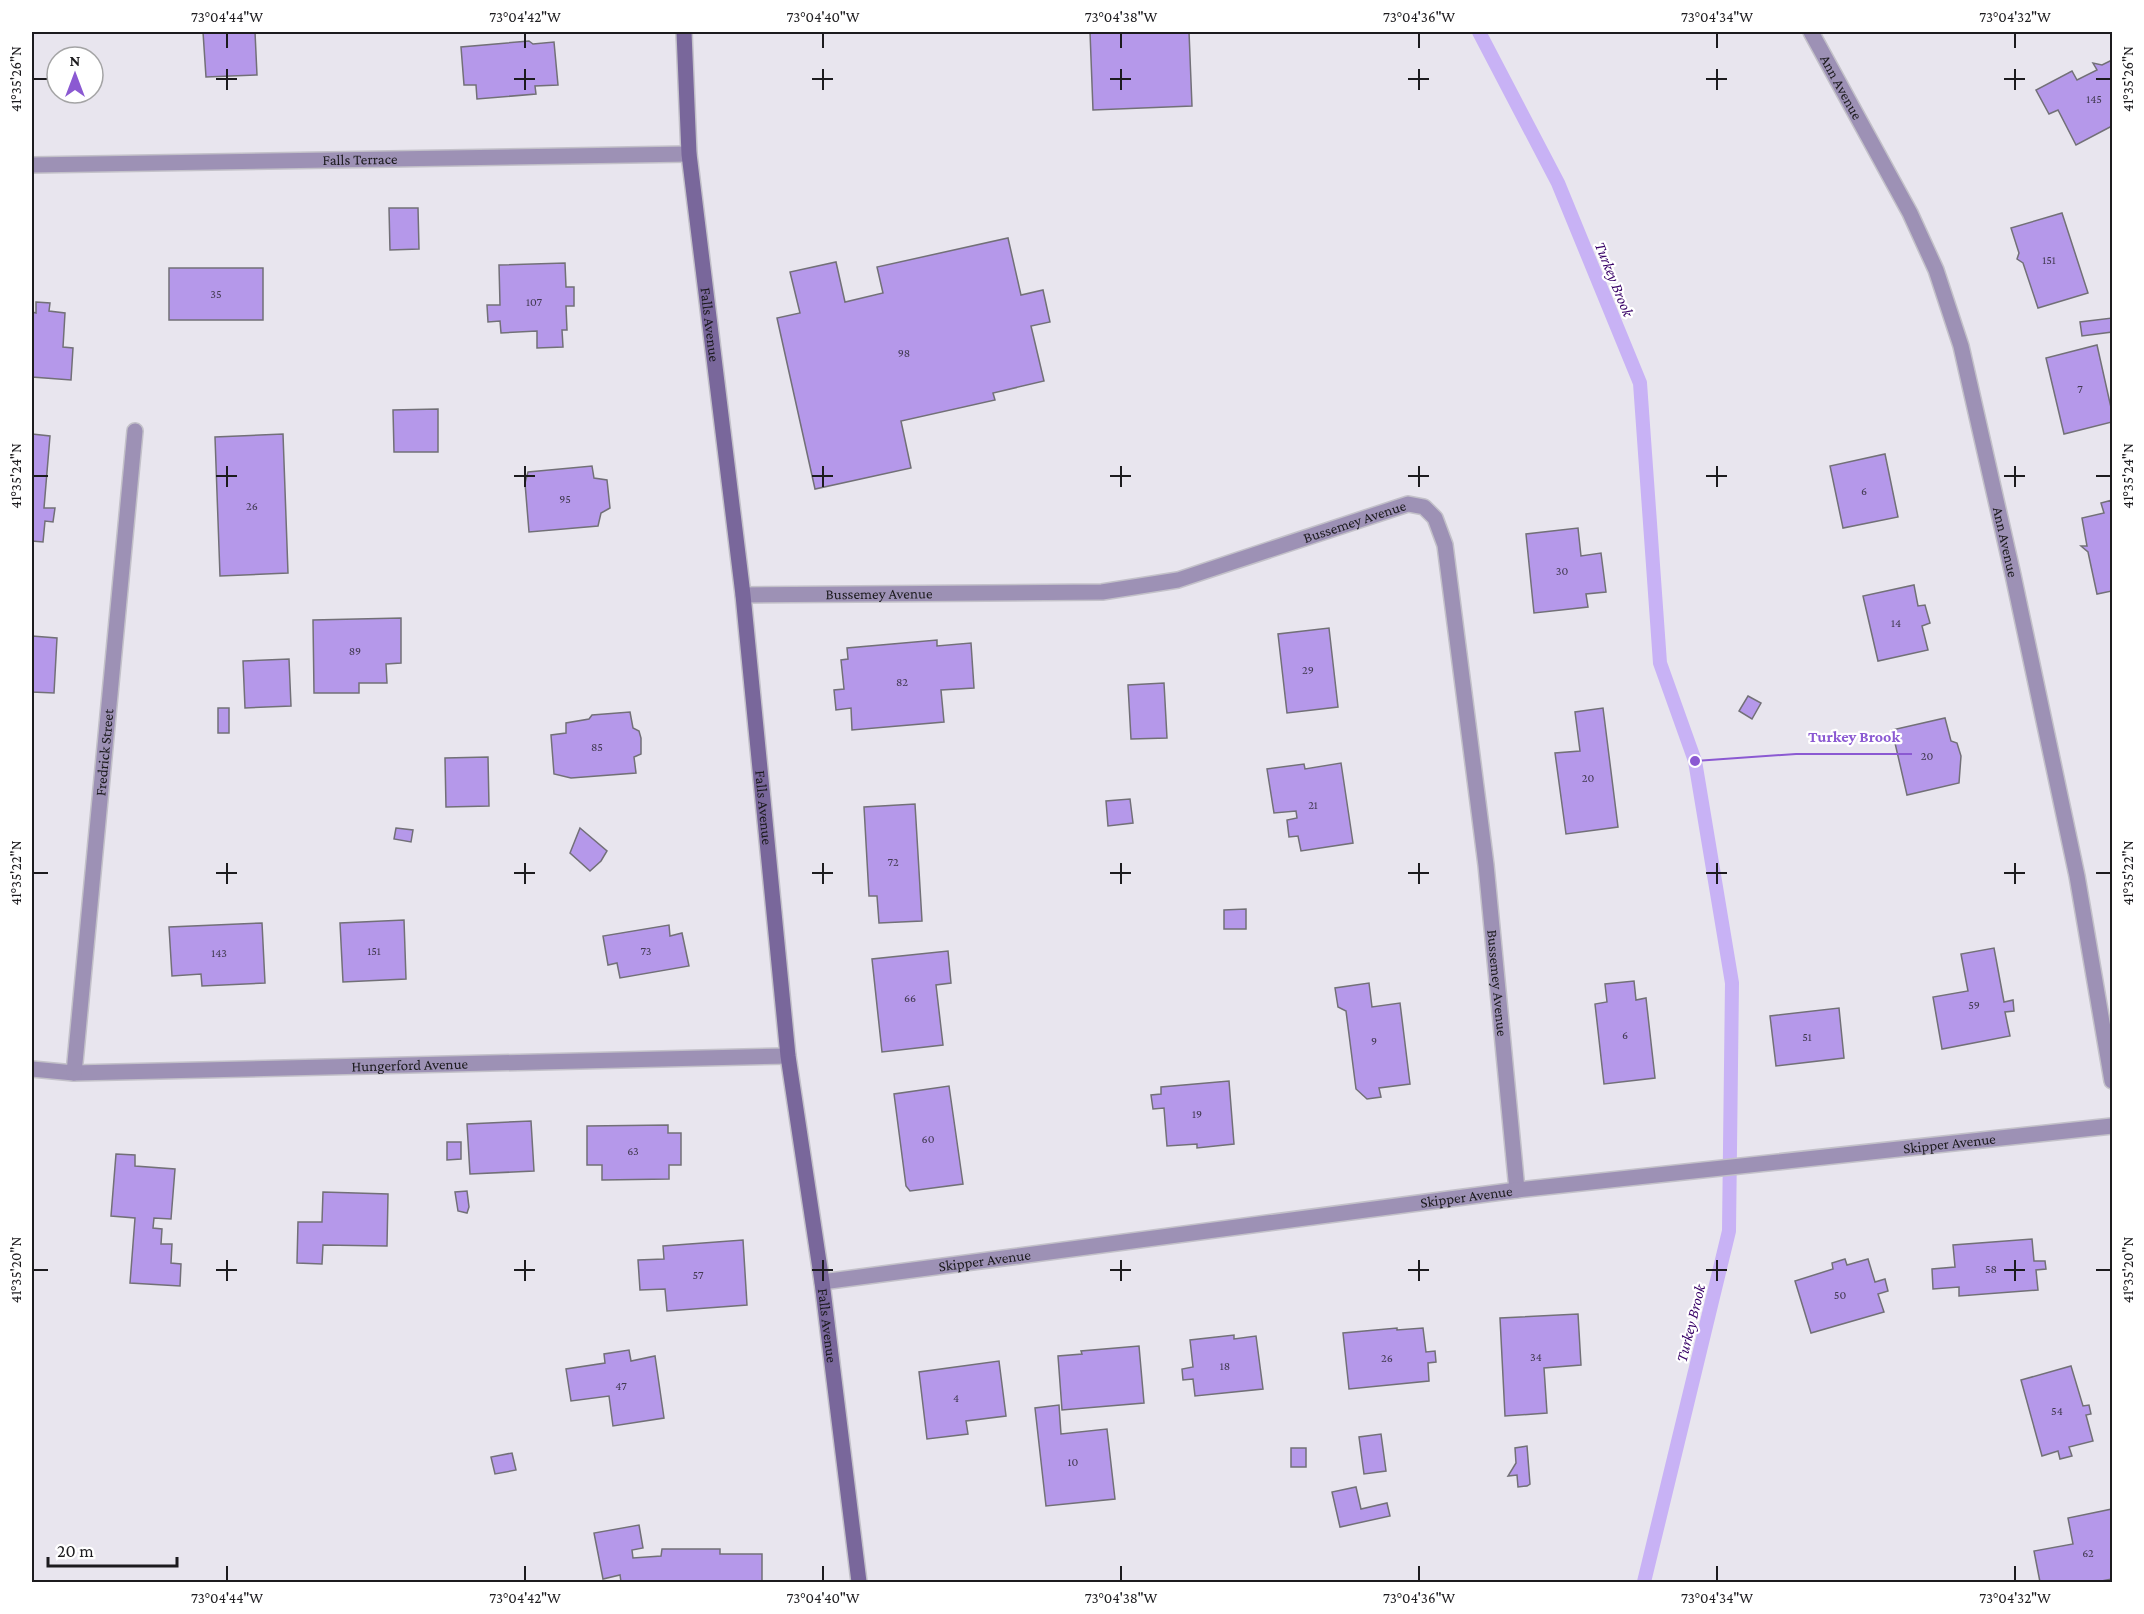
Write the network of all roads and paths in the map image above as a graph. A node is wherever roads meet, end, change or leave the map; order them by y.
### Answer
1 (684, 32) edge
2 (1811, 32) edge
3 (689, 154) junction
4 (32, 165) edge
5 (135, 431) dead end
6 (743, 595) junction
7 (788, 1056) junction
8 (32, 1069) edge
9 (74, 1073) junction
10 (2112, 1081) edge
11 (2112, 1126) edge
12 (1517, 1190) junction
13 (822, 1282) junction
14 (859, 1582) edge

1 - 3 main road, Falls Avenue
2 - 10 street, Ann Avenue
3 - 4 street, Falls Terrace
3 - 6 main road, Falls Avenue
5 - 9 street, Fredrick Street
6 - 7 main road, Falls Avenue
6 - 12 street, Bussemey Avenue
7 - 9 street, Hungerford Avenue
7 - 13 main road, Falls Avenue
8 - 9 street, Hungerford Avenue
11 - 12 street, Skipper Avenue
12 - 13 street, Skipper Avenue
13 - 14 main road, Falls Avenue

